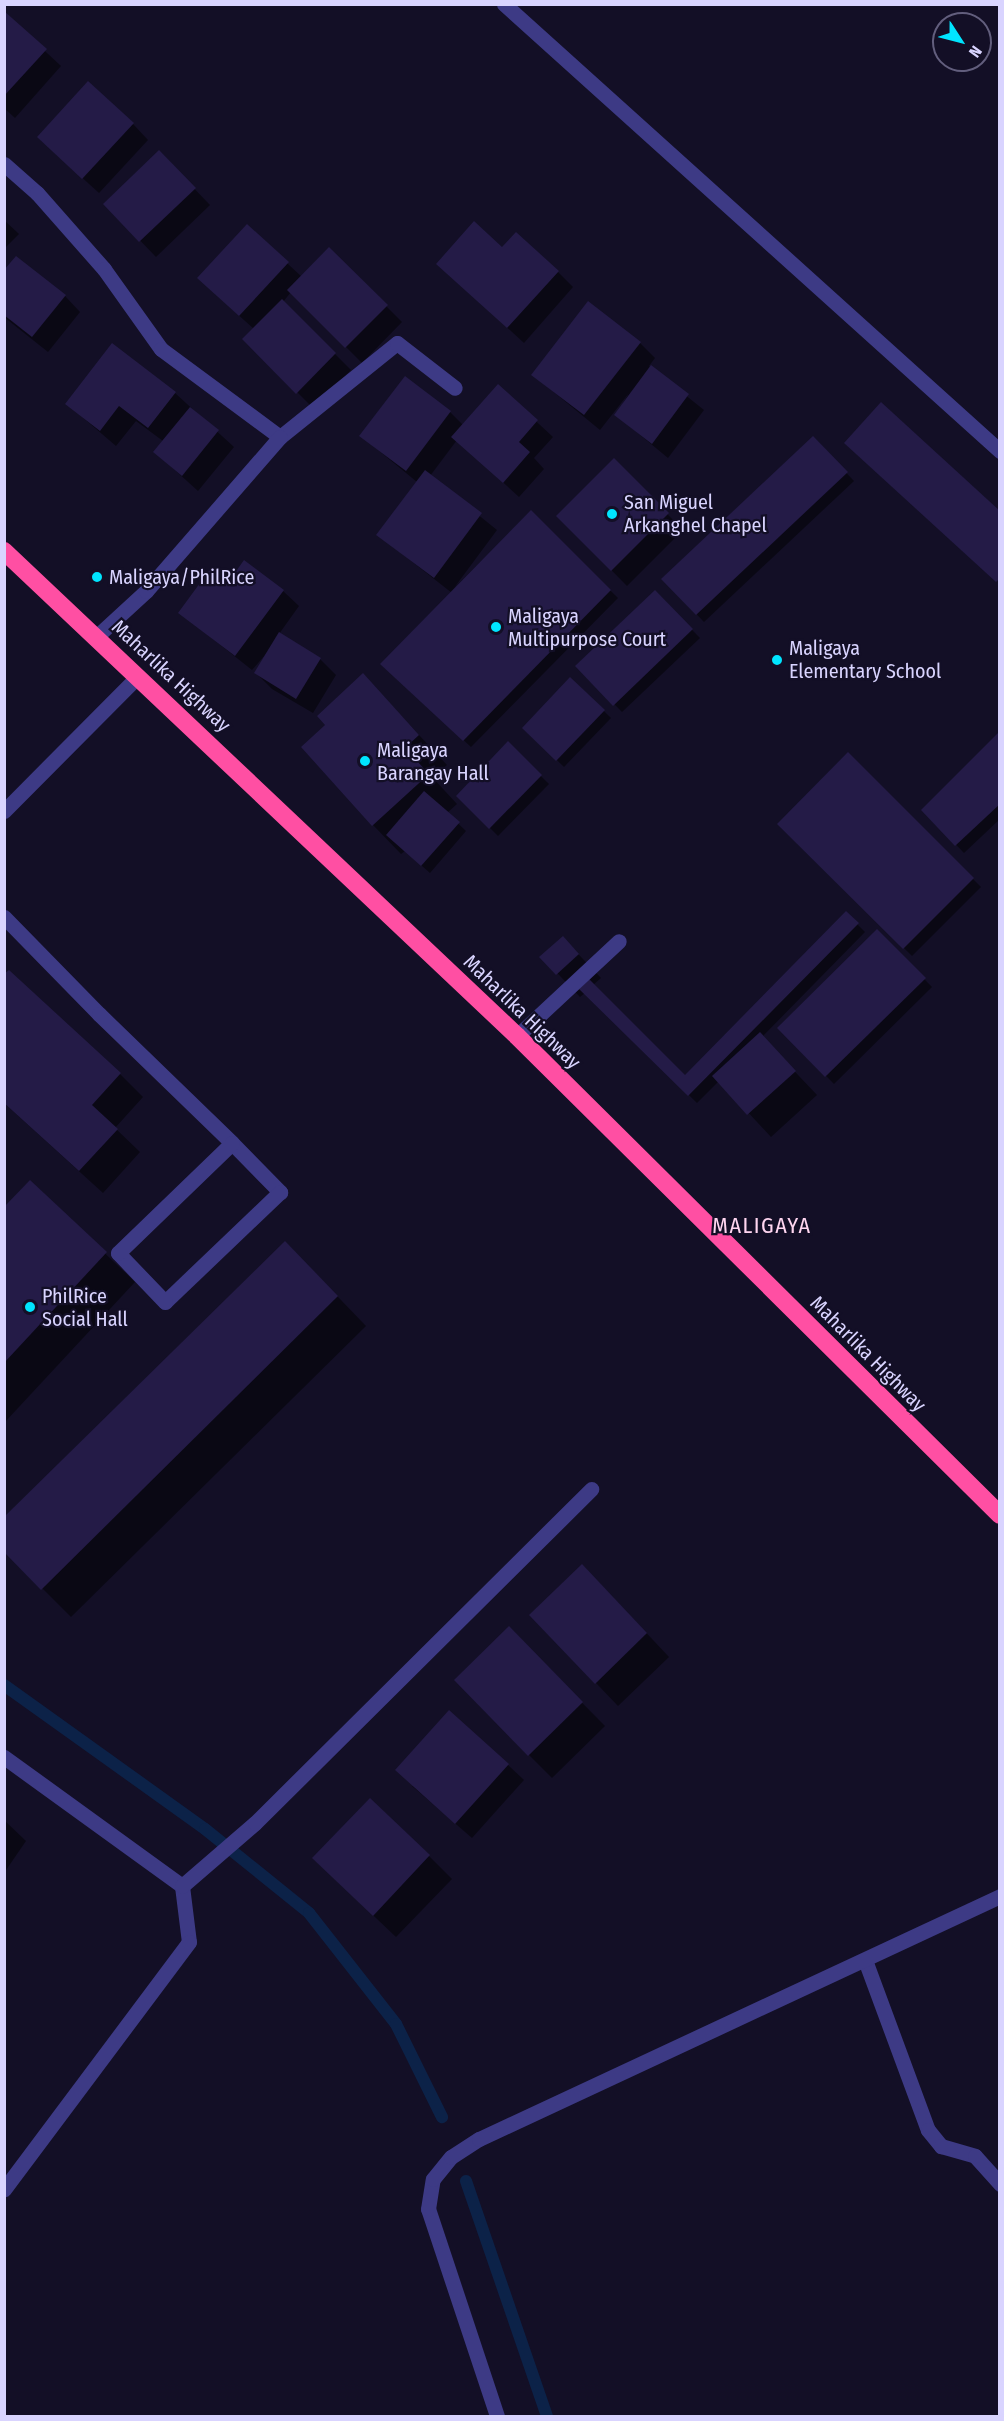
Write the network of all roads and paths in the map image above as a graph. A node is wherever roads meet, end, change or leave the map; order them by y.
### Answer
1 (504, 4) edge
2 (4, 164) edge
3 (455, 388) dead end
4 (280, 437) junction
5 (999, 451) edge
6 (4, 551) edge
7 (96, 636) junction
8 (138, 676) junction
9 (4, 811) edge
10 (4, 917) edge
11 (619, 941) dead end
12 (517, 1036) junction
13 (232, 1143) junction
14 (591, 1489) dead end
15 (999, 1515) edge
16 (4, 1757) edge
17 (182, 1886) junction
18 (999, 1896) edge
19 (865, 1960) junction
20 (999, 2184) edge
21 (4, 2189) edge
22 (497, 2416) edge

1 - 5 street
2 - 4 street
3 - 4 street
4 - 7 street
6 - 7 highway, Maharlika Highway
7 - 8 highway, Maharlika Highway
8 - 9 street
8 - 12 highway, Maharlika Highway
10 - 13 street
11 - 12 street
12 - 15 highway, Maharlika Highway
13 - 13 street
14 - 17 street
16 - 17 street
17 - 21 street
18 - 19 street
19 - 20 street
19 - 22 street

